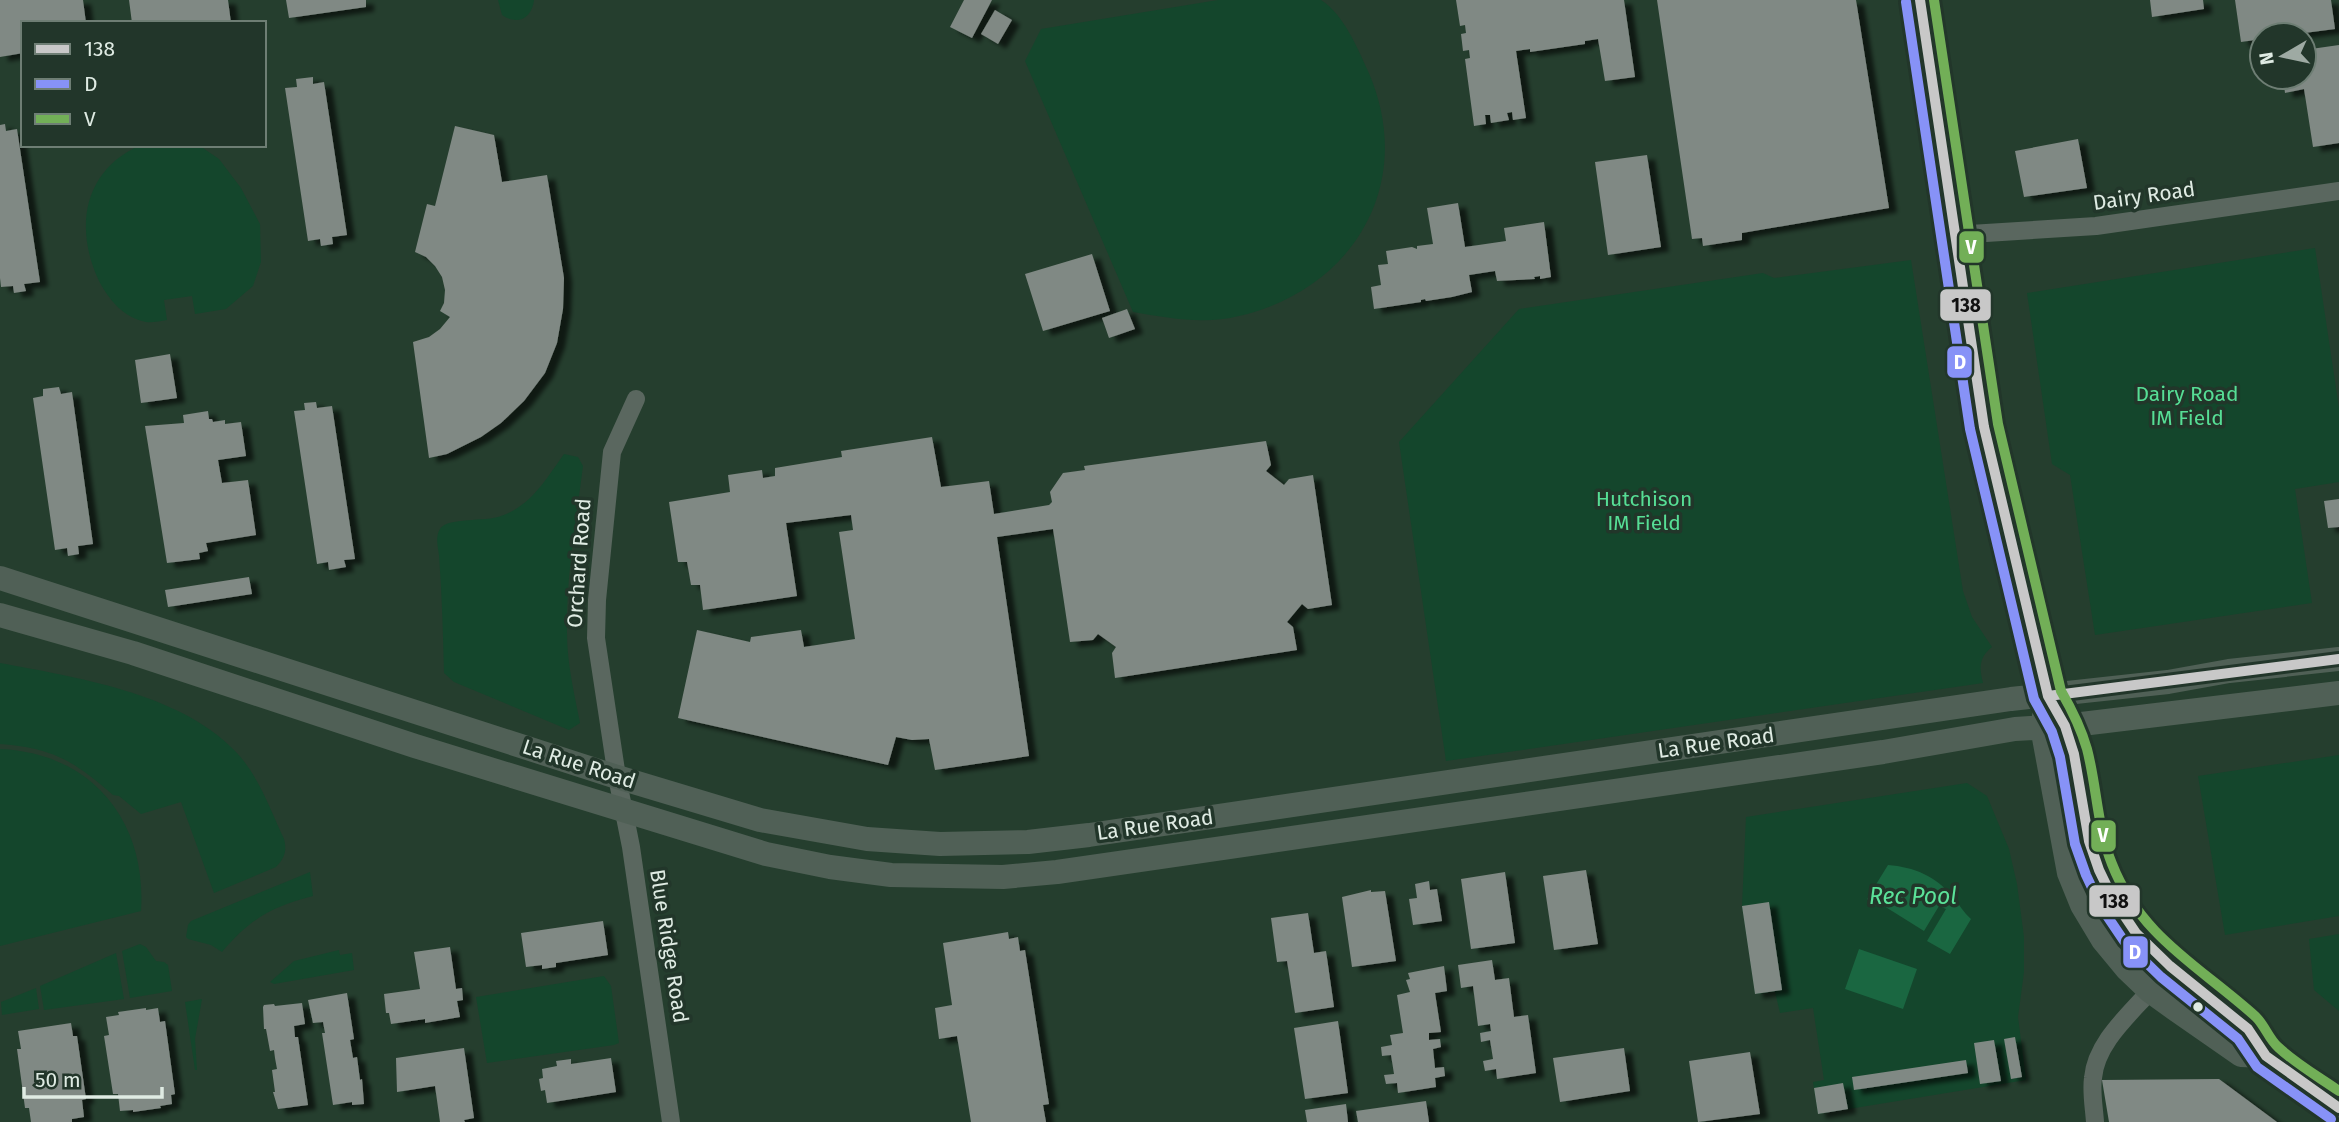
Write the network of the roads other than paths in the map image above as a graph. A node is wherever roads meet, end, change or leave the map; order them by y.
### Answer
1 (1920, 0) edge
2 (2339, 191) edge
3 (1954, 235) junction
4 (636, 399) dead end
5 (0, 561) edge
6 (0, 578) edge
7 (56, 596) junction
8 (2, 616) edge
9 (2339, 659) edge
10 (2339, 693) edge
11 (2048, 696) junction
12 (2053, 727) junction
13 (617, 777) junction
14 (623, 808) junction
15 (2150, 990) junction
16 (2266, 1056) junction
17 (2339, 1108) edge
18 (671, 1122) edge
19 (2095, 1122) edge

1 - 3 street
2 - 3 street, Dairy Road
3 - 11 street
4 - 13 street, Orchard Road
5 - 7 main road
6 - 7 main road, La Rue Road
7 - 13 main road, La Rue Road
8 - 14 main road, La Rue Road
9 - 11 main road, La Rue Road
10 - 12 main road, La Rue Road
11 - 12 main road
11 - 13 main road, La Rue Road
12 - 14 main road, La Rue Road
12 - 15 main road
12 - 16 main road
13 - 14 street, Blue Ridge Road
14 - 18 street, Blue Ridge Road
15 - 16 main road
15 - 19 street
16 - 17 main road

